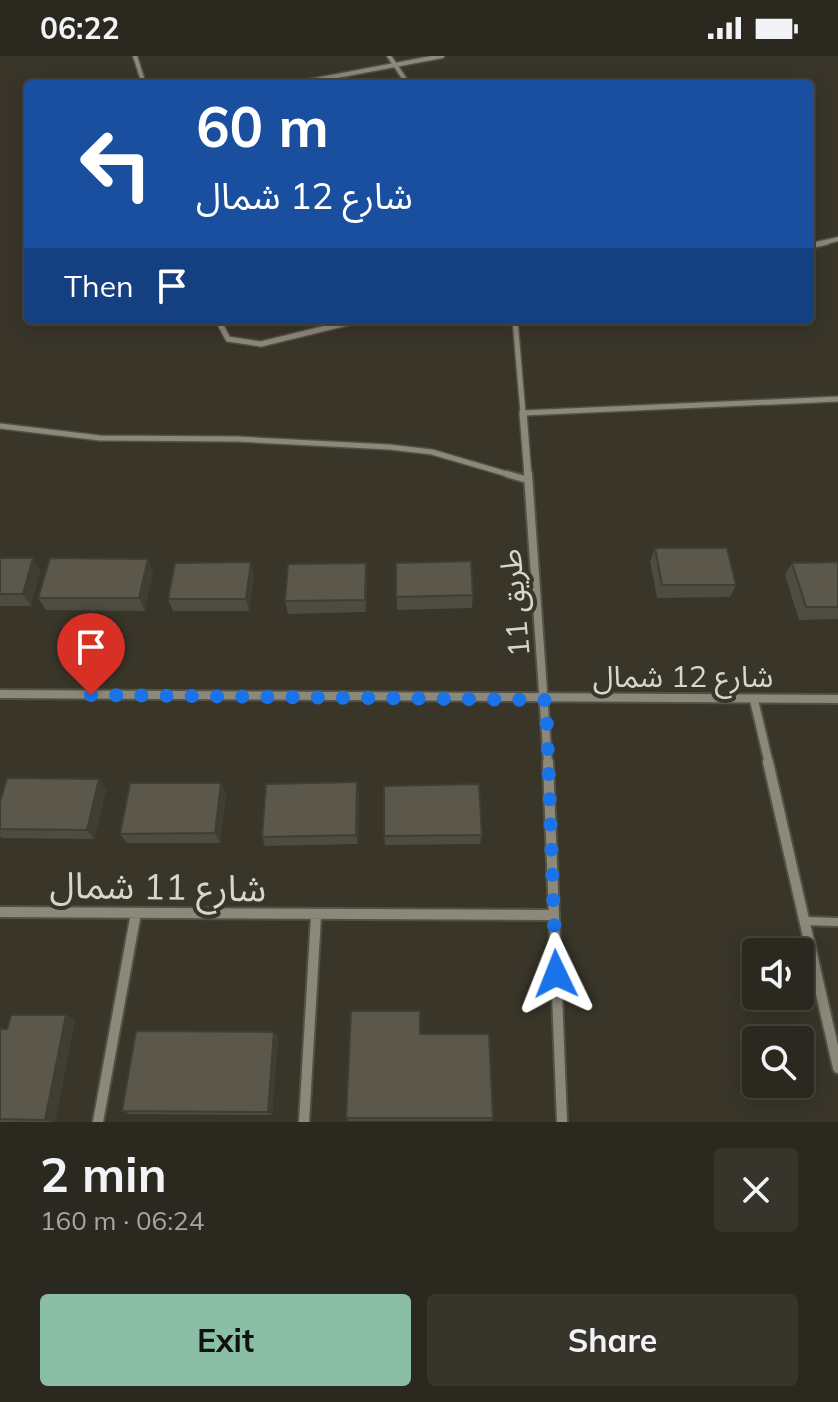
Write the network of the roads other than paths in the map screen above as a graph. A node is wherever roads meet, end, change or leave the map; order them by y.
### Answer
1 (135, 56) edge
2 (389, 56) edge
3 (442, 56) edge
4 (395, 65) junction
5 (143, 80) edge
6 (316, 80) edge
7 (405, 80) edge
8 (838, 239) edge
9 (814, 245) edge
10 (220, 324) edge
11 (334, 324) edge
12 (515, 324) edge
13 (838, 399) edge
14 (523, 413) junction
15 (0, 426) edge
16 (528, 480) junction
17 (0, 694) edge
18 (838, 699) edge
19 (546, 700) junction
20 (754, 700) junction
21 (0, 912) edge
22 (136, 913) junction
23 (553, 915) junction
24 (316, 916) junction
25 (805, 921) junction
26 (838, 922) edge
27 (838, 1068) edge
28 (98, 1122) edge
29 (304, 1122) edge
30 (562, 1122) edge

1 - 5 lane
2 - 4 lane
3 - 4 lane
4 - 6 lane
4 - 7 lane
8 - 9 lane
10 - 11 lane
12 - 14 lane, طريق 11
13 - 14 lane
14 - 16 street, طريق 11
15 - 16 lane
16 - 19 street, طريق 11
17 - 19 street, شارع 12 شمال
18 - 20 street, شارع 12 شمال
19 - 20 street, شارع 12 شمال
19 - 23 street, طريق 11
20 - 25 street
21 - 22 street, شارع 11 شمال
22 - 24 street, شارع 11 شمال
22 - 28 street
23 - 24 street, شارع 11 شمال
23 - 30 street, طريق 11
24 - 29 street
25 - 26 lane
25 - 27 street

